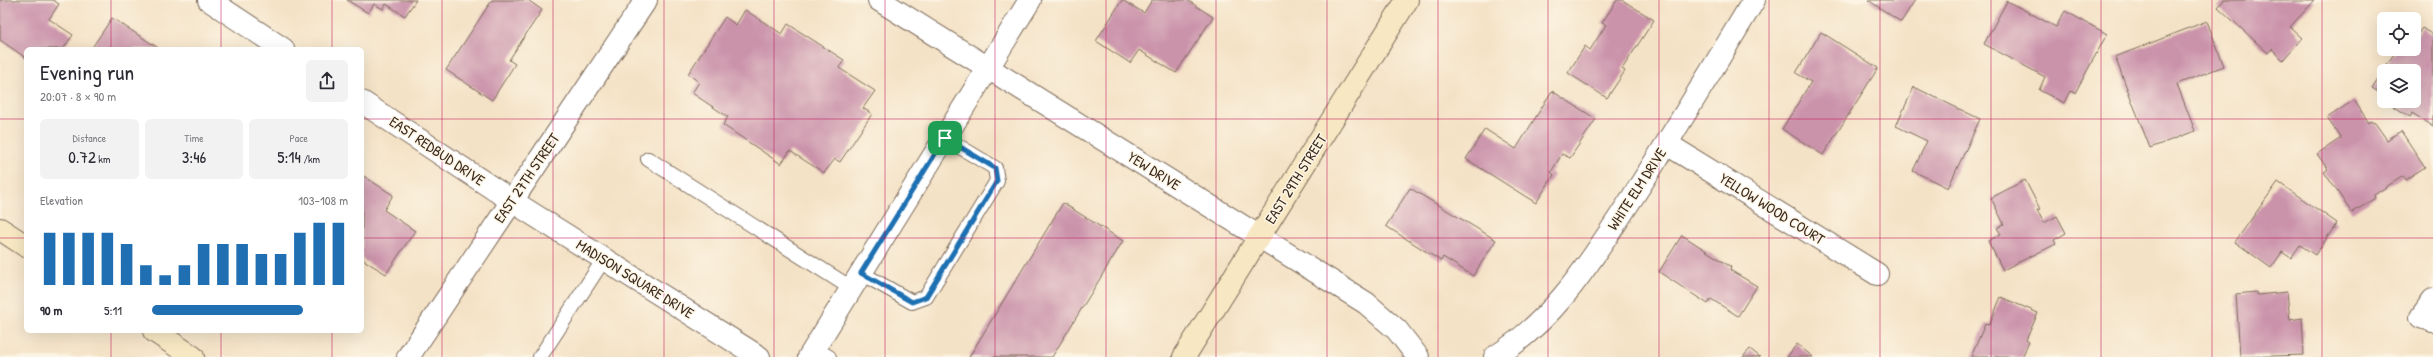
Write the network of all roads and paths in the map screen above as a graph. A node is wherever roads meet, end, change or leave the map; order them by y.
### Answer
1 (209, 0) edge
2 (646, 0) edge
3 (879, 0) edge
4 (1030, 0) edge
5 (1407, 0) edge
6 (1754, 0) edge
7 (279, 47) edge
8 (988, 69) junction
9 (364, 103) edge
10 (945, 138) junction
11 (1667, 144) junction
12 (648, 160) dead end
13 (512, 201) junction
14 (0, 229) edge
15 (1261, 236) junction
16 (24, 245) edge
17 (604, 259) junction
18 (1877, 274) dead end
19 (856, 281) junction
20 (2433, 300) edge
21 (2433, 321) edge
22 (157, 333) edge
23 (818, 354) edge
24 (193, 357) edge
25 (408, 357) edge
26 (540, 357) edge
27 (759, 357) edge
28 (1184, 357) edge
29 (1418, 357) edge
30 (1495, 357) edge

1 - 7 street
2 - 13 street, EAST 27TH STREET
3 - 8 street, YEW DRIVE
4 - 8 street
5 - 15 main road, EAST 29TH STREET
6 - 11 street, WHITE ELM DRIVE
8 - 10 street
8 - 15 street, YEW DRIVE
9 - 13 street, EAST REDBUD DRIVE
10 - 19 street
10 - 19 lane
11 - 18 street, YELLOW WOOD COURT
11 - 30 street, WHITE ELM DRIVE
12 - 19 lane
13 - 17 street, MADISON SQUARE DRIVE
13 - 25 street, EAST 27TH STREET
14 - 16 main road
15 - 28 main road, EAST 29TH STREET
15 - 29 street, YEW DRIVE
17 - 26 lane
17 - 27 street, MADISON SQUARE DRIVE
19 - 23 street
20 - 21 street
22 - 24 main road

